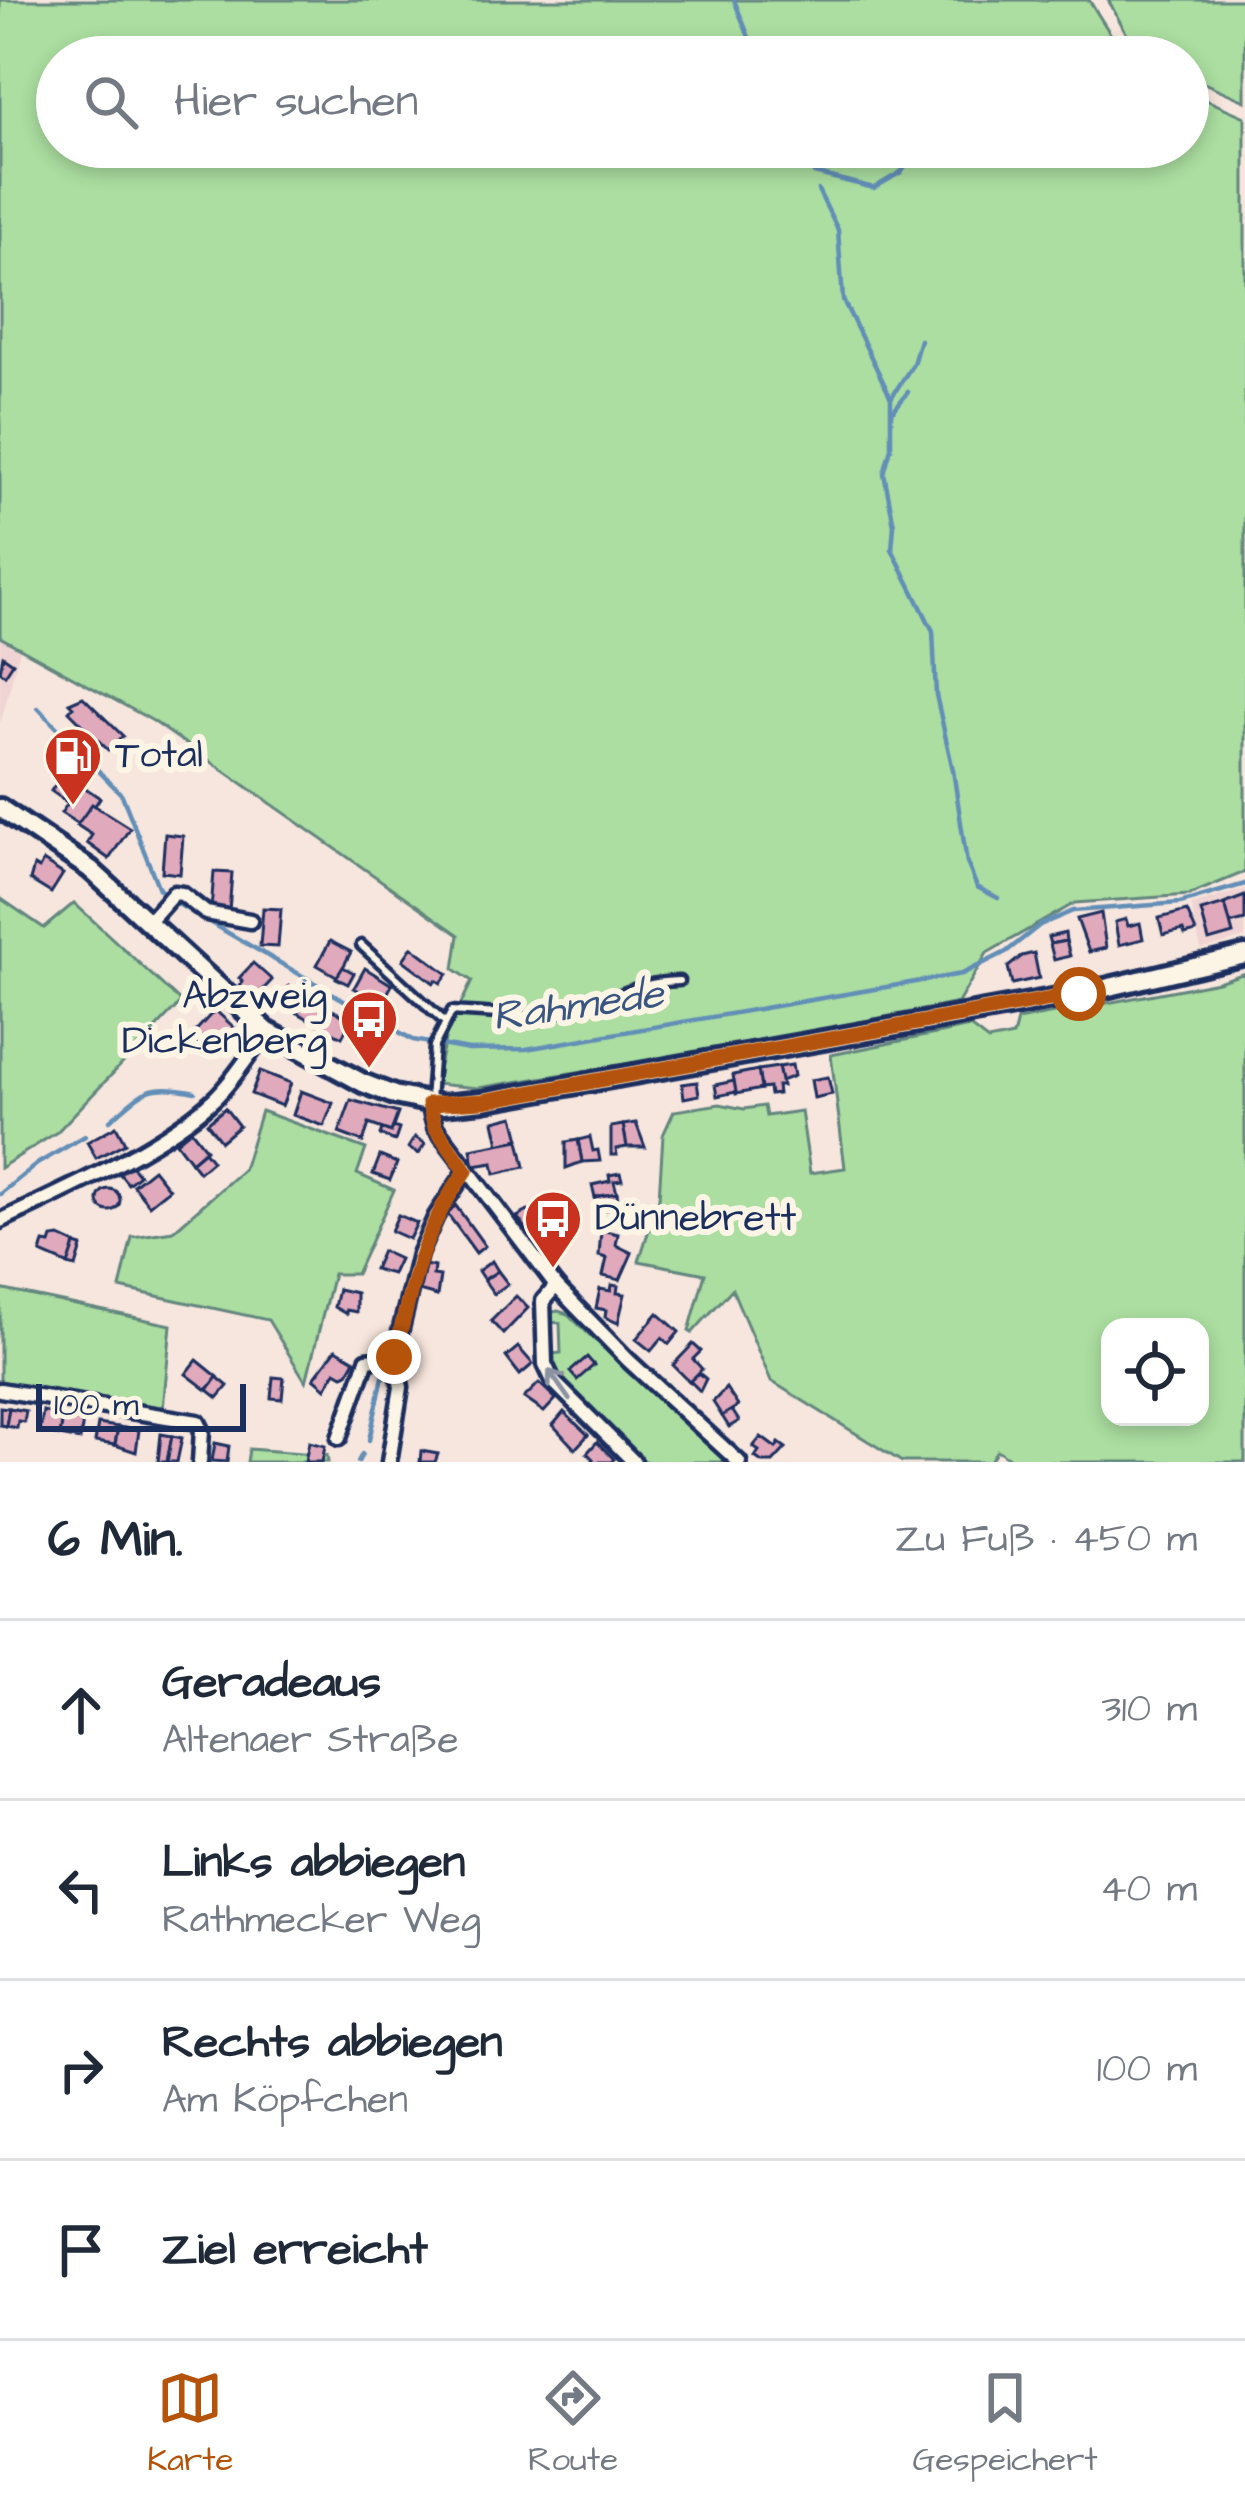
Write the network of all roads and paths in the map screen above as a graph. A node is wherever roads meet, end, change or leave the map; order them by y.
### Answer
1 (0, 808) edge
2 (150, 920) junction
3 (250, 921) dead end
4 (361, 945) dead end
5 (1245, 955) edge
6 (679, 982) dead end
7 (445, 1022) junction
8 (267, 1031) junction
9 (429, 1104) junction
10 (466, 1171) junction
11 (0, 1221) edge
12 (556, 1286) junction
13 (394, 1357) junction
14 (0, 1390) edge
15 (339, 1438) dead end
16 (200, 1462) edge
17 (389, 1462) edge
18 (634, 1462) edge
19 (739, 1462) edge

1 - 2 main road
2 - 3 street
2 - 8 main road
4 - 7 lane
5 - 9 main road
6 - 7 lane
7 - 9 lane
8 - 9 main road
8 - 11 street
9 - 10 street
10 - 12 street
10 - 13 street
18 -> 12 street
12 - 19 street
13 - 15 street
13 - 17 street
14 - 16 street

